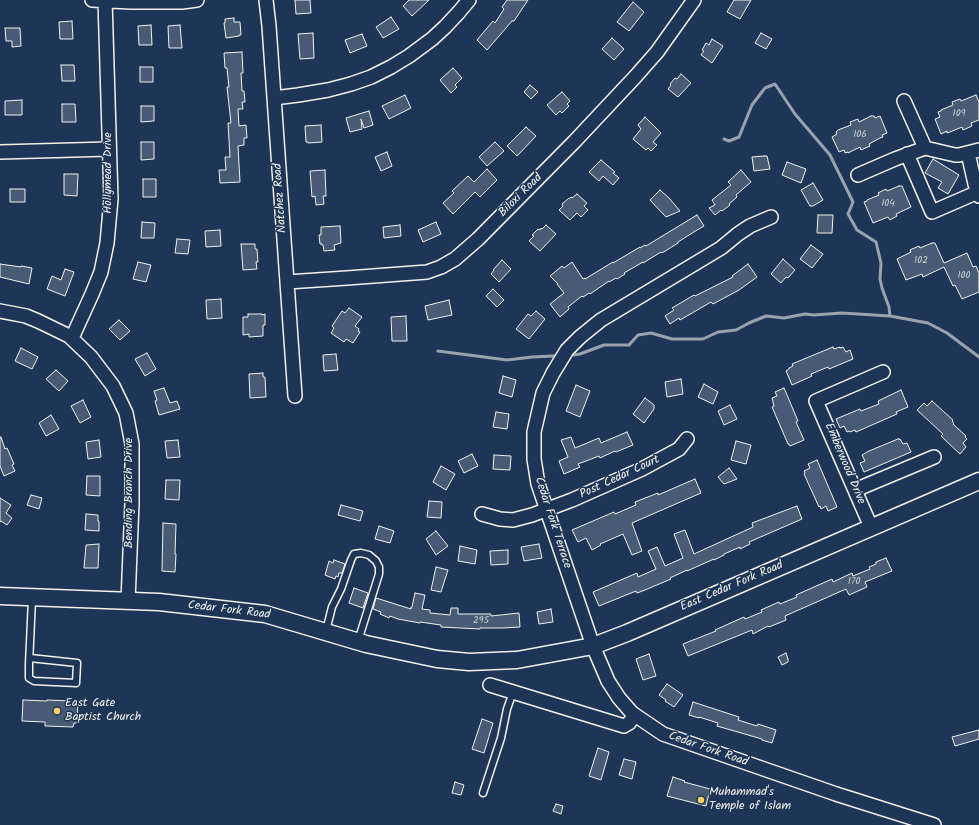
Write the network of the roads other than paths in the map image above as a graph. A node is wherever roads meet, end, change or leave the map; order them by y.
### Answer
1 (92, 0) edge
2 (105, 0) edge
3 (197, 0) edge
4 (266, 0) edge
5 (469, 0) edge
6 (694, 0) edge
7 (274, 98) junction
8 (904, 101) dead end
9 (925, 148) junction
10 (109, 149) junction
11 (0, 152) edge
12 (974, 152) edge
13 (907, 154) junction
14 (858, 175) dead end
15 (978, 194) edge
16 (771, 217) dead end
17 (287, 282) junction
18 (0, 310) edge
19 (72, 338) junction
20 (883, 372) dead end
21 (295, 396) dead end
22 (687, 439) dead end
23 (934, 457) dead end
24 (979, 481) edge
25 (855, 490) junction
26 (547, 509) junction
27 (482, 514) dead end
28 (871, 527) junction
29 (0, 596) edge
30 (32, 597) junction
31 (128, 601) junction
32 (326, 632) junction
33 (358, 641) junction
34 (592, 646) junction
35 (30, 658) junction
36 (477, 661) joint
37 (490, 685) dead end
38 (513, 692) junction
39 (635, 715) junction
40 (483, 793) dead end
41 (934, 825) edge

1 - 2 street
2 - 3 street
2 - 10 street, Hollymead Drive
4 - 7 street, Natchez Road
5 - 7 street
6 - 17 street, Biloxi Road
7 - 17 street, Natchez Road
8 - 9 street
9 - 12 street
9 - 13 street
10 - 11 street
10 - 19 street, Hollymead Drive
12 - 15 street
13 - 14 street
13 - 15 street
16 - 26 street, Cedar Fork Terrace
17 - 21 street, Natchez Road
18 - 19 street, Bending Branch Drive
19 - 31 street, Bending Branch Drive
20 - 25 street, Emberwood Drive
22 - 26 street, Post Cedar Court
23 - 25 street
24 - 28 street, East Cedar Fork Road
25 - 28 street, Emberwood Drive
26 - 27 street, Post Cedar Court
26 - 34 street, Cedar Fork Terrace
28 - 34 street, East Cedar Fork Road
29 - 30 street, Cedar Fork Road
30 - 31 street, Cedar Fork Road
30 - 35 lane
31 - 32 street, Cedar Fork Road
32 - 33 street, Cedar Fork Road
32 - 33 lane
33 - 36 street, Cedar Fork Road
34 - 36 street, East Cedar Fork Road
34 - 39 street, Cedar Fork Terrace
35 - 35 lane
37 - 38 street
38 - 39 street
38 - 40 lane
39 - 41 street, Cedar Fork Road

